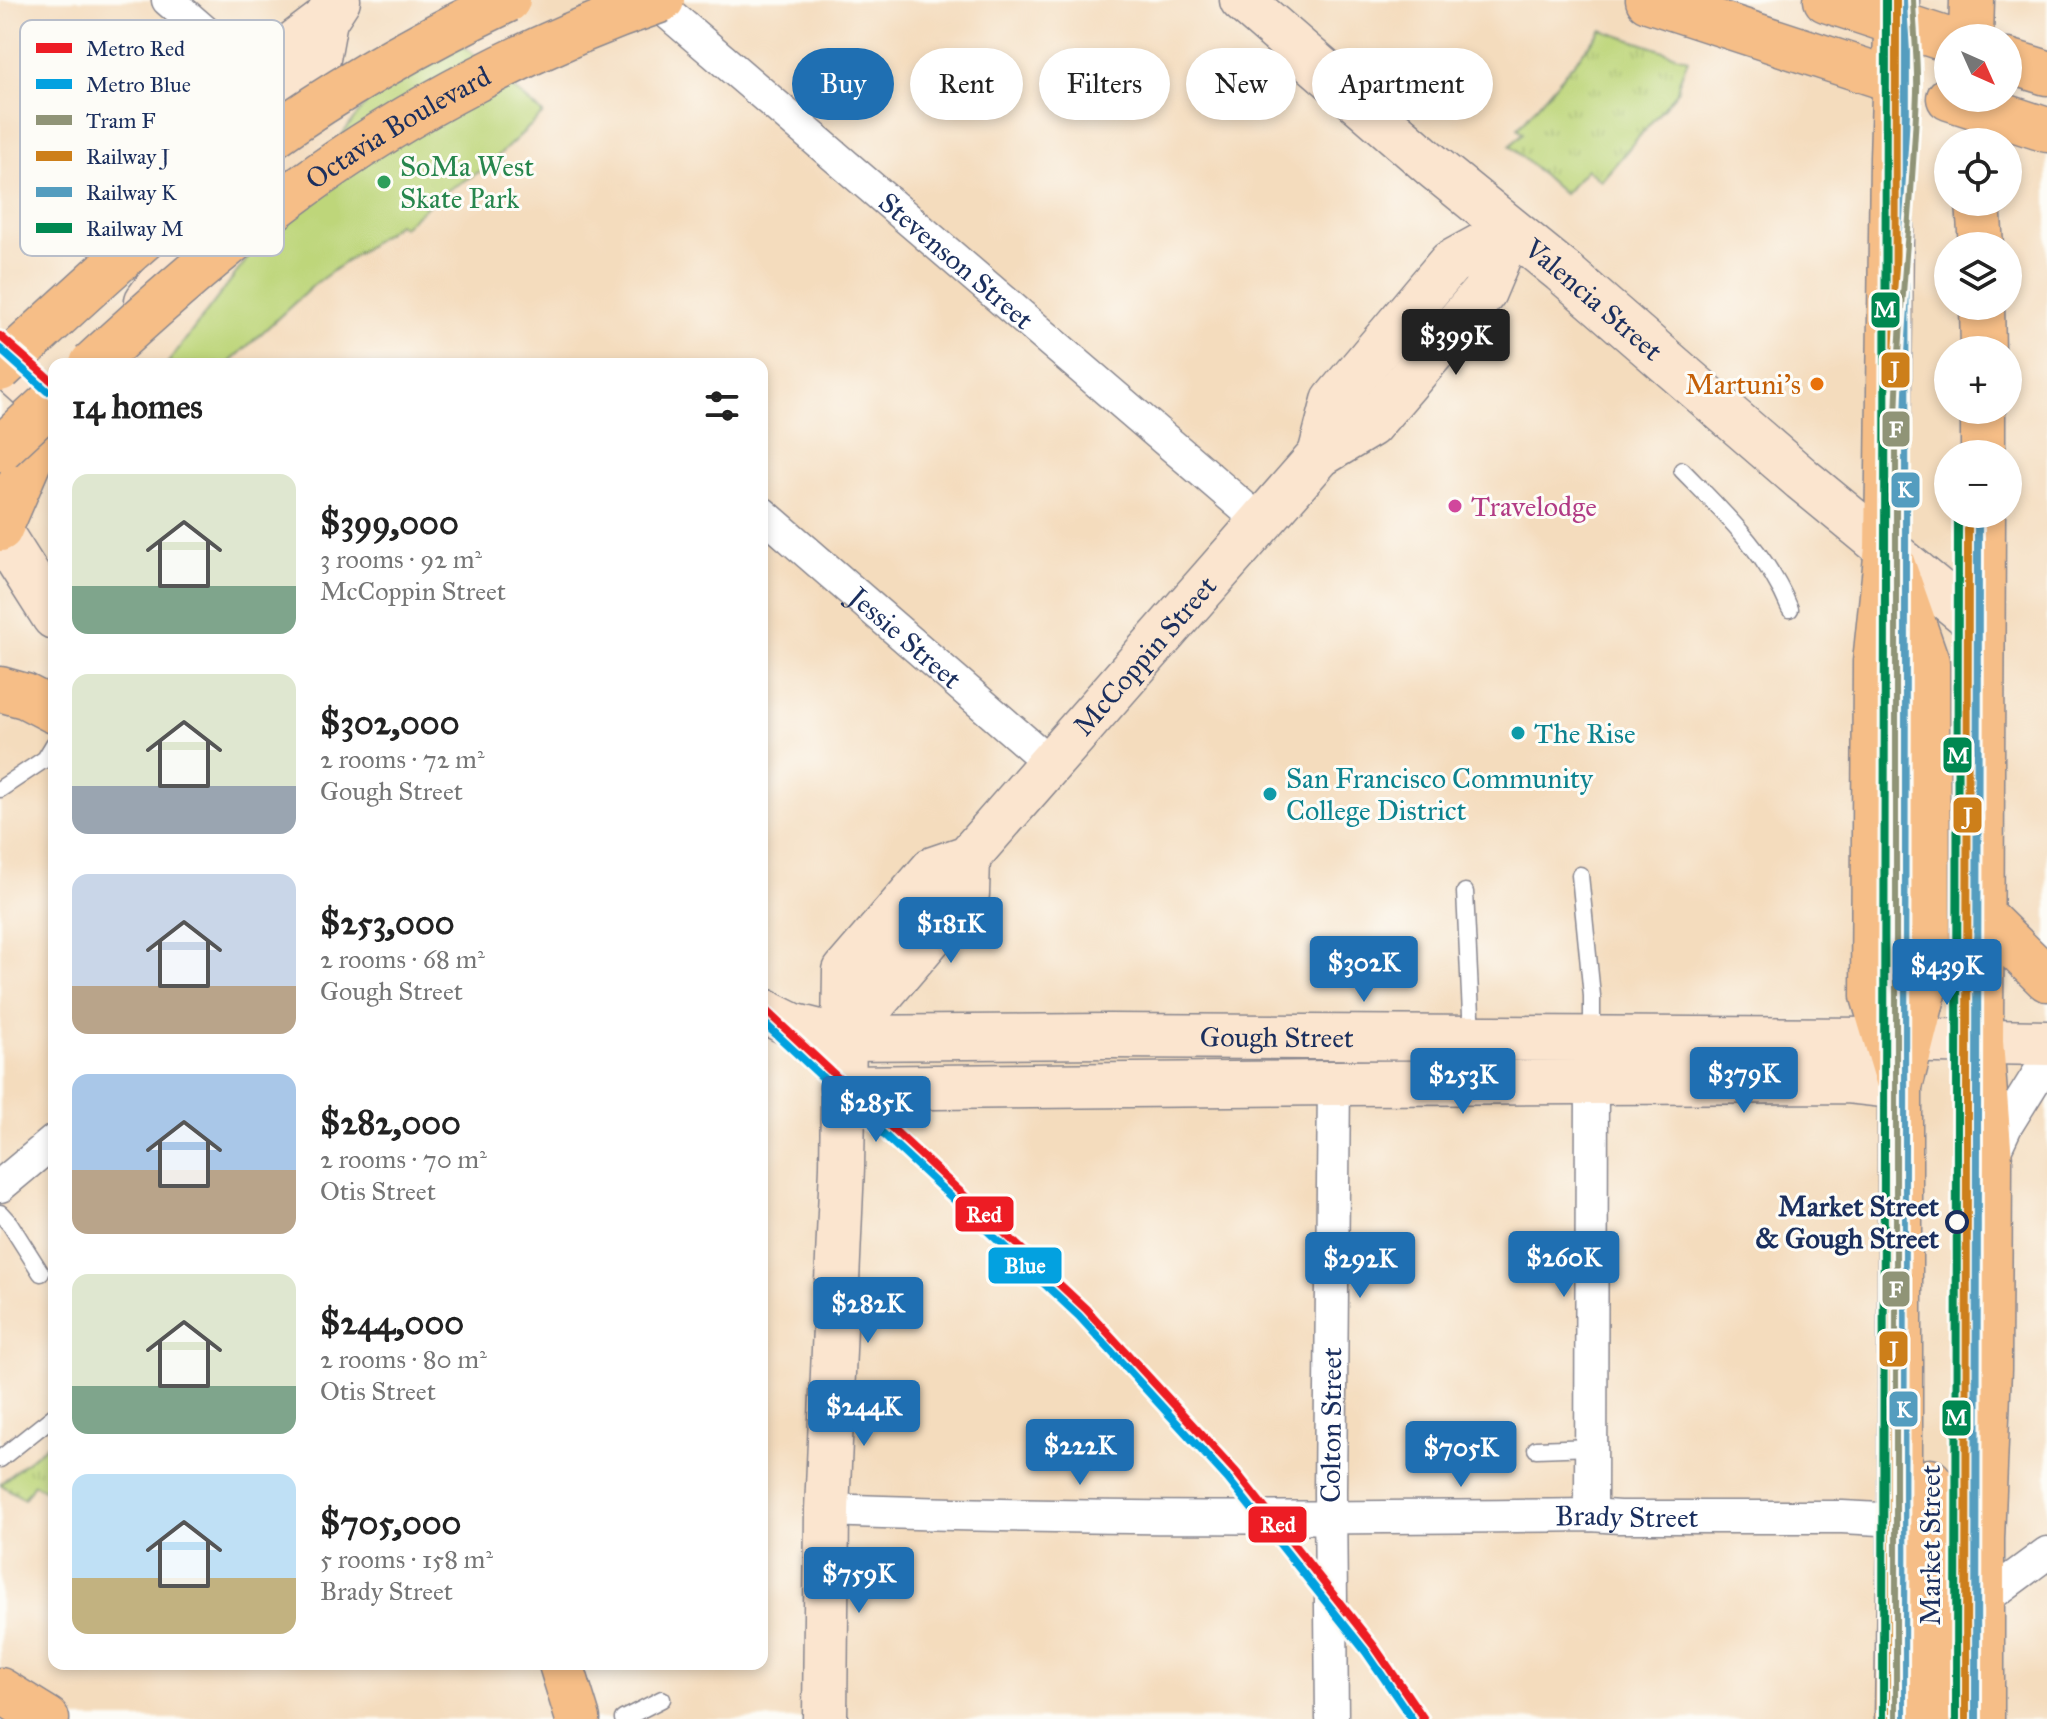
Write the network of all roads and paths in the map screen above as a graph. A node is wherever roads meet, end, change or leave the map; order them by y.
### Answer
1 (168, 0) edge
2 (508, 0) edge
3 (653, 0) edge
4 (662, 0) edge
5 (1242, 0) edge
6 (1648, 0) edge
7 (1826, 0) edge
8 (1972, 0) edge
9 (332, 10) edge
10 (1896, 12) edge
11 (191, 20) edge
12 (1971, 24) edge
13 (1934, 32) edge
14 (284, 50) edge
15 (2022, 65) edge
16 (2047, 73) edge
17 (1893, 80) junction
18 (1934, 96) edge
19 (1978, 112) edge
20 (284, 117) edge
21 (284, 128) edge
22 (2047, 130) edge
23 (284, 201) edge
24 (1510, 230) junction
25 (107, 256) edge
26 (124, 256) edge
27 (180, 256) edge
28 (216, 256) edge
29 (98, 358) edge
30 (100, 358) edge
31 (0, 361) edge
32 (0, 369) edge
33 (48, 400) edge
34 (48, 410) edge
35 (48, 411) edge
36 (48, 419) edge
37 (0, 449) edge
38 (0, 456) edge
39 (1682, 470) dead end
40 (768, 518) edge
41 (1261, 522) junction
42 (1983, 528) edge
43 (0, 530) edge
44 (1887, 548) junction
45 (48, 607) edge
46 (1790, 609) dead end
47 (1982, 627) junction
48 (0, 689) edge
49 (48, 708) edge
50 (48, 754) edge
51 (1050, 763) junction
52 (0, 789) edge
53 (1580, 875) dead end
54 (1465, 892) dead end
55 (1982, 915) junction
56 (2047, 979) edge
57 (768, 1013) edge
58 (844, 1038) junction
59 (1472, 1039) junction
60 (1592, 1039) junction
61 (1898, 1040) junction
62 (1981, 1042) junction
63 (2047, 1043) edge
64 (2047, 1060) edge
65 (1592, 1082) junction
66 (1334, 1083) junction
67 (1900, 1087) junction
68 (842, 1088) junction
69 (1900, 1136) junction
70 (48, 1146) edge
71 (1990, 1161) junction
72 (0, 1186) edge
73 (0, 1213) edge
74 (41, 1273) dead end
75 (48, 1421) edge
76 (1592, 1447) junction
77 (1536, 1449) dead end
78 (0, 1459) edge
79 (827, 1510) junction
80 (1591, 1515) junction
81 (1331, 1519) junction
82 (1900, 1520) junction
83 (1982, 1539) junction
84 (2047, 1553) edge
85 (1982, 1601) junction
86 (563, 1670) edge
87 (0, 1690) edge
88 (662, 1699) dead end
89 (47, 1719) edge
90 (578, 1719) edge
91 (623, 1719) edge
92 (825, 1719) edge
93 (1332, 1719) edge
94 (1897, 1719) edge
95 (1930, 1719) edge
96 (1982, 1719) edge

1 - 11 street
2 - 21 main road, bridge
3 - 41 street, Stevenson Street
4 - 23 main road, Octavia Boulevard, bridge
5 - 24 main road, Valencia Street
6 - 17 main road
7 - 10 main road
8 - 12 main road
9 - 14 main road
9 - 20 main road
10 - 13 main road
10 - 17 main road, Market Street
15 - 16 main road
17 - 18 main road
17 - 44 main road, Market Street
19 - 22 main road
24 - 41 main road, McCoppin Street
24 - 44 main road, Valencia Street
25 - 31 main road
26 - 32 main road, bridge
27 - 29 main road
28 - 30 main road, Octavia Boulevard, bridge
31 - 33 main road
34 - 37 main road, bridge
35 - 38 main road
36 - 43 main road
39 - 46 lane
40 - 51 street, Jessie Street
41 - 51 main road, McCoppin Street
42 - 47 main road, Market Street
43 - 45 main road
44 - 47 main road, Valencia Street
44 - 61 main road, Market Street
47 - 55 main road, Market Street
48 - 49 main road
50 - 52 lane
51 - 58 main road, McCoppin Street
53 - 60 lane
54 - 59 lane
55 - 56 main road
55 - 62 main road, Market Street
57 - 58 main road, Gough Street
58 - 59 main road, Gough Street
58 - 68 main road, McCoppin Street
59 - 60 main road, Gough Street
60 - 61 main road, Gough Street
60 - 65 street
61 - 62 main road, Gough Street
61 - 67 main road, Market Street
62 - 63 main road, Gough Street
62 - 71 main road, Market Street
62 - 83 main road, Market Street
64 - 71 street
65 - 66 main road, Gough Street
65 - 67 main road, Gough Street
65 - 76 street
66 - 68 main road, Gough Street
66 - 81 street, Colton Street
67 - 69 main road, Market Street
68 - 79 main road, McCoppin Street
69 - 82 main road, Market Street
69 - 95 main road, Market Street
70 - 72 street
71 - 83 main road, Market Street
73 - 74 lane
75 - 78 lane
76 - 77 lane
76 - 80 street
79 - 81 street, Brady Street
79 - 92 main road, McCoppin Street
80 - 81 street, Brady Street
80 - 82 street, Brady Street
81 - 93 street, Colton Street
82 - 94 main road, Market Street
83 - 85 main road, Market Street
84 - 85 street
85 - 96 main road, Market Street
86 - 90 main road
87 - 89 main road
88 - 91 lane

